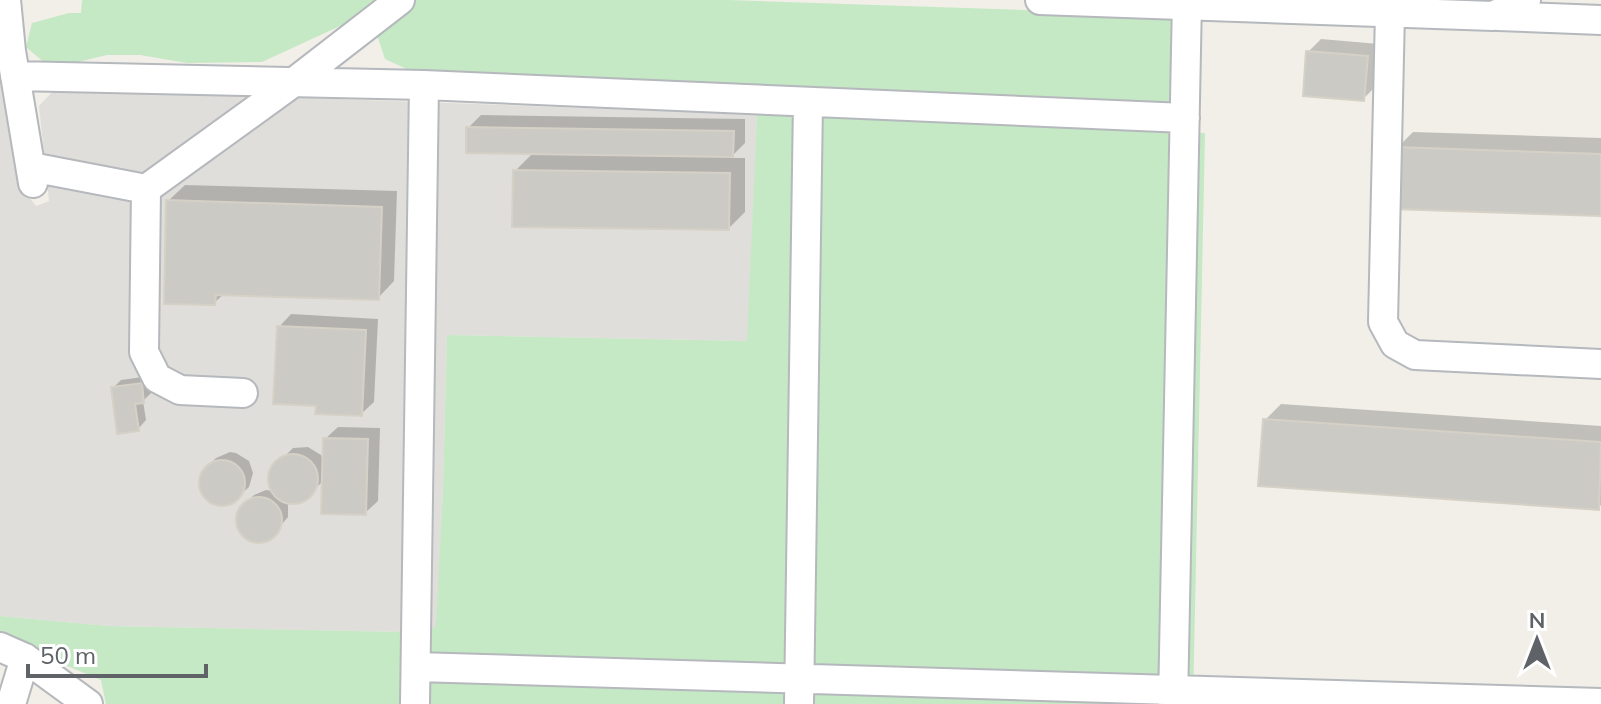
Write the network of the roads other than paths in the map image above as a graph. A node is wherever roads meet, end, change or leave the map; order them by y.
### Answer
1 (6, 0) edge
2 (400, 0) edge
3 (1040, 0) edge
4 (1526, 0) edge
5 (1187, 2) edge
6 (1390, 12) junction
7 (1493, 16) junction
8 (1601, 20) edge
9 (15, 76) junction
10 (294, 82) junction
11 (424, 85) junction
12 (808, 102) junction
13 (11, 112) edge
14 (1185, 118) junction
15 (146, 189) junction
16 (1601, 364) edge
17 (243, 393) dead end
18 (12, 652) edge
19 (416, 667) junction
20 (799, 692) edge
21 (1174, 697) edge
22 (1214, 698) edge
23 (1601, 703) edge
24 (11, 704) edge
25 (88, 704) edge
26 (415, 704) edge

1 - 9 street
2 - 10 street
3 - 5 street
4 - 7 street
5 - 6 street
5 - 14 street
6 - 7 street
6 - 16 street
7 - 8 street
9 - 10 street
9 - 13 street
10 - 11 street
10 - 15 street
11 - 12 street
11 - 19 street
12 - 14 street
12 - 20 street
13 - 15 street
14 - 21 street
15 - 17 street
18 - 24 street
18 - 25 street
19 - 20 street
19 - 26 street
20 - 21 street
21 - 22 street
22 - 23 street

